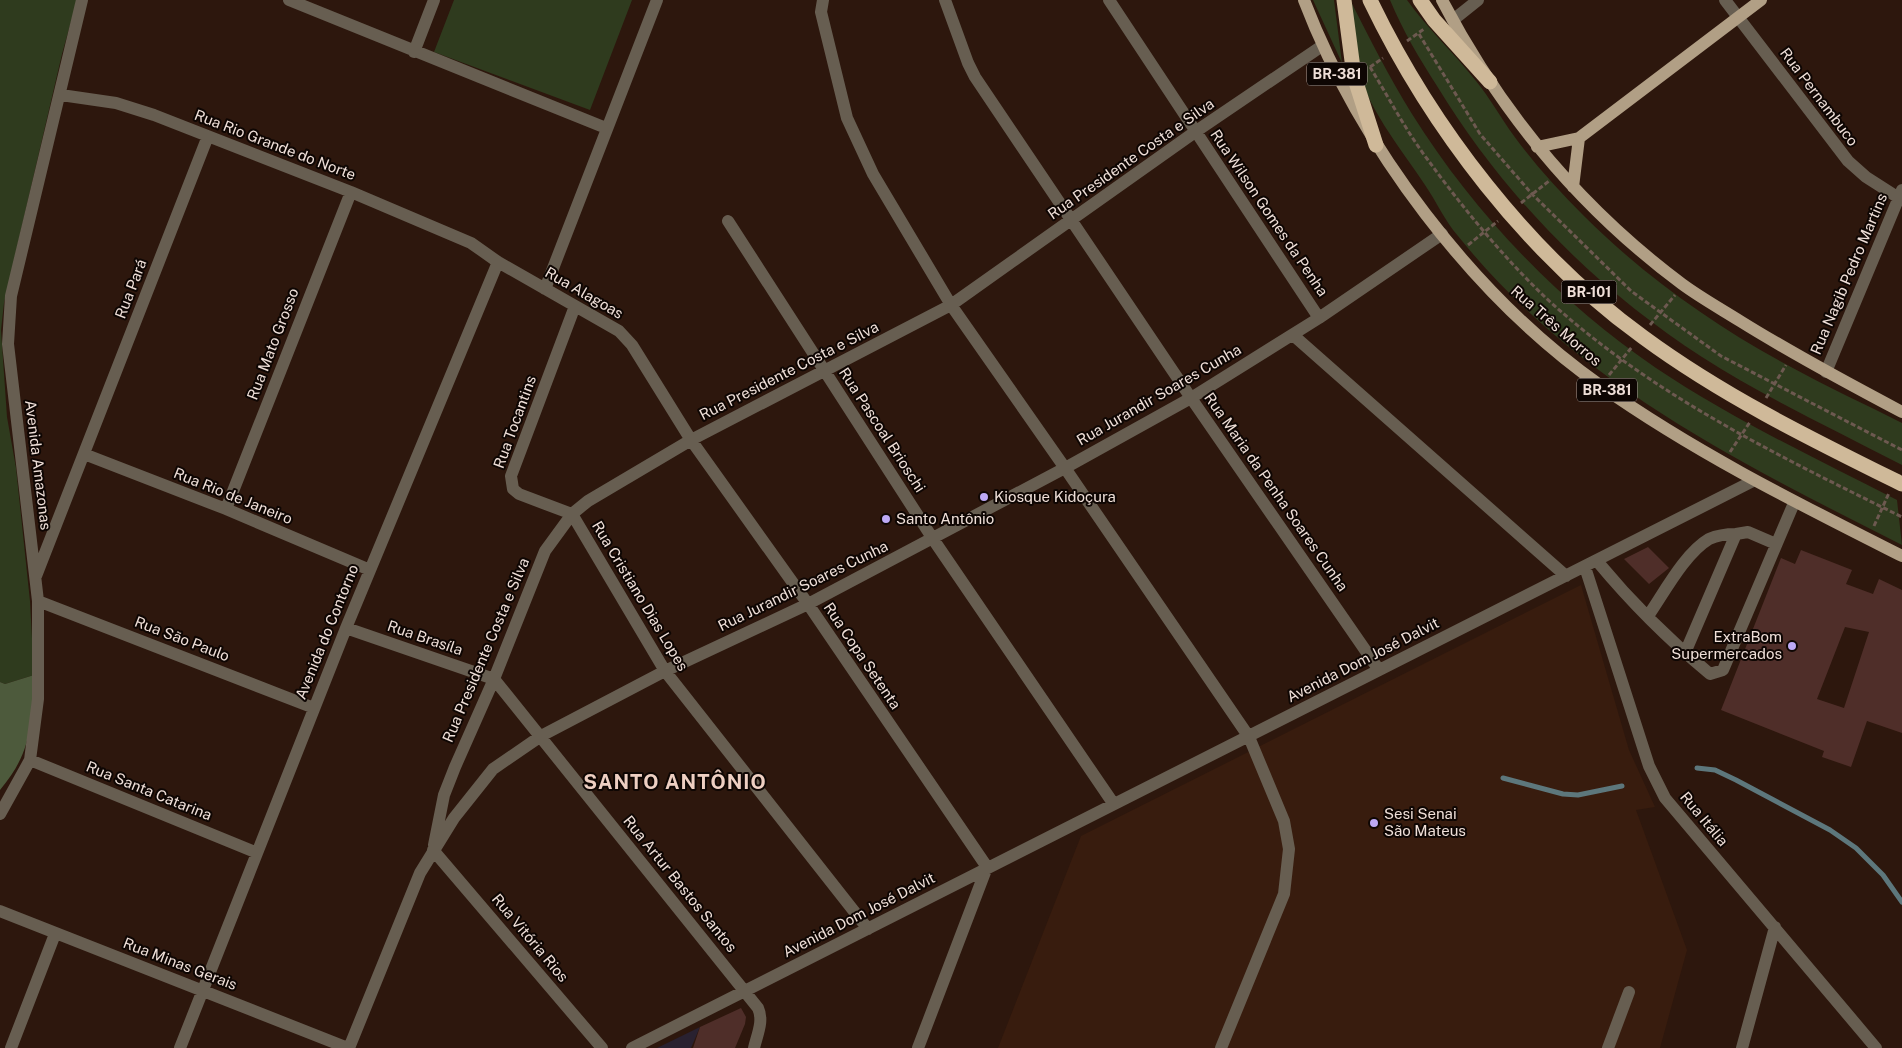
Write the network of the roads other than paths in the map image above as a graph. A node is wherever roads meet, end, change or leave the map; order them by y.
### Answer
1 (82, 0) edge
2 (289, 0) edge
3 (434, 0) edge
4 (657, 0) edge
5 (945, 0) edge
6 (1109, 0) edge
7 (1304, 0) edge
8 (1344, 0) edge
9 (1370, 0) edge
10 (1420, 0) edge
11 (1442, 0) edge
12 (1478, 0) edge
13 (1724, 0) edge
14 (1761, 0) edge
15 (822, 2) edge
16 (1738, 17) junction
17 (1453, 20) junction
18 (1322, 46) junction
19 (414, 52) junction
20 (1490, 82) junction
21 (61, 95) junction
22 (606, 128) junction
23 (1195, 132) junction
24 (208, 136) junction
25 (1579, 138) junction
26 (1376, 145) junction
27 (1537, 147) junction
28 (1573, 187) junction
29 (351, 192) junction
30 (1901, 196) edge
31 (1072, 220) junction
32 (728, 221) dead end
33 (1442, 234) junction
34 (498, 262) junction
35 (545, 289) junction
36 (950, 305) junction
37 (575, 306) junction
38 (1319, 318) junction
39 (1292, 335) junction
40 (825, 372) junction
41 (1826, 372) junction
42 (1191, 398) junction
43 (1902, 412) edge
44 (691, 440) junction
45 (84, 454) junction
46 (1065, 468) junction
47 (1753, 481) junction
48 (1899, 482) edge
49 (1794, 503) junction
50 (226, 509) junction
51 (572, 514) junction
52 (1736, 534) junction
53 (933, 539) junction
54 (1776, 544) junction
55 (1902, 556) edge
56 (1591, 564) junction
57 (370, 570) junction
58 (1566, 576) junction
59 (36, 578) junction
60 (38, 601) junction
61 (808, 604) junction
62 (1648, 616) junction
63 (346, 628) junction
64 (1685, 653) junction
65 (1379, 670) junction
66 (665, 671) junction
67 (494, 679) junction
68 (314, 708) junction
69 (541, 736) junction
70 (1249, 737) junction
71 (30, 760) junction
72 (1113, 803) junction
73 (0, 814) edge
74 (433, 850) junction
75 (255, 852) junction
76 (988, 867) junction
77 (0, 911) edge
78 (1775, 927) junction
79 (868, 929) junction
80 (55, 934) junction
81 (202, 990) junction
82 (746, 992) junction
83 (1629, 992) dead end
84 (11, 1048) edge
85 (180, 1048) edge
86 (348, 1048) edge
87 (602, 1048) edge
88 (632, 1048) edge
89 (754, 1048) edge
90 (918, 1048) edge
91 (1220, 1048) edge
92 (1608, 1048) edge
93 (1742, 1048) edge
94 (1876, 1048) edge

1 - 21 street, Avenida Amazonas
2 - 19 street
3 - 19 street
4 - 22 street
5 - 31 street, Rua Maria da Penha Soares Cunha
6 - 23 street, Rua Wilson Gomes da Penha
7 - 18 main road, Rua Três Morros / BR-381
8 - 26 highway
9 - 48 highway, BR-101
10 - 20 highway
11 - 17 main road
12 - 17 street
13 - 16 street, Rua Pernambuco
14 - 16 main road
15 - 36 street
16 - 25 main road
16 - 30 street, Rua Pernambuco
17 - 20 main road
18 - 23 street, Rua Presidente Costa e Silva
18 - 26 main road, Rua Três Morros / BR-381
19 - 22 street
20 - 27 main road
21 - 24 street, Rua Rio Grande do Norte
21 - 59 street, Avenida Amazonas
22 - 35 street
23 - 31 street, Rua Presidente Costa e Silva
23 - 38 street, Rua Wilson Gomes da Penha
24 - 29 street, Rua Rio Grande do Norte
24 - 45 street, Rua Pará
25 - 27 main road
25 - 28 main road
26 - 33 main road, Rua Três Morros / BR-381
27 - 28 main road
28 - 41 main road
29 - 34 street, Rua Rio Grande do Norte
29 - 50 street, Rua Mato Grosso
30 - 41 street, Rua Nagib Pedro Martins
31 - 36 street, Rua Presidente Costa e Silva
31 - 42 street, Rua Maria da Penha Soares Cunha
32 - 40 street, Rua Pascoal Brioschi
33 - 38 street, Rua Jurandir Soares Cunha
33 - 47 main road, Rua Três Morros / BR-381
34 - 35 street, Rua Alagoas
34 - 57 street, Avenida do Contorno
35 - 37 street, Rua Alagoas
36 - 40 street, Rua Presidente Costa e Silva
36 - 46 street
37 - 44 street, Rua Alagoas
37 - 51 street, Rua Tocantins
38 - 39 street, Rua Jurandir Soares Cunha
39 - 42 street, Rua Jurandir Soares Cunha
39 - 58 street
40 - 44 street, Rua Presidente Costa e Silva
40 - 53 street, Rua Pascoal Brioschi
41 - 43 main road
42 - 46 street, Rua Jurandir Soares Cunha
42 - 65 street, Rua Maria da Penha Soares Cunha
44 - 51 street, Rua Presidente Costa e Silva
44 - 61 street, Rua Copa Setenta
45 - 50 street, Rua Rio de Janeiro
45 - 59 street, Rua Pará
46 - 53 street, Rua Jurandir Soares Cunha
46 - 70 street
47 - 49 main road, Rua Três Morros / BR-381
47 - 56 street, Avenida Dom José Dalvit
49 - 54 street
49 - 55 main road, Rua Três Morros / BR-381
50 - 57 street, Rua Rio de Janeiro
51 - 66 street, Rua Cristiano Dias Lopes
51 - 67 street, Rua Presidente Costa e Silva
52 - 54 street
52 - 62 street
52 - 64 street
53 - 61 street, Rua Jurandir Soares Cunha
53 - 72 street, Rua Pascoal Brioschi
54 - 64 street
56 - 58 street, Avenida Dom José Dalvit
56 - 62 street
56 - 78 street, Rua Itália
57 - 63 street, Avenida do Contorno
58 - 65 street, Avenida Dom José Dalvit
59 - 60 street, Avenida Amazonas
60 - 68 street, Rua São Paulo
60 - 71 street, Avenida Amazonas
61 - 66 street, Rua Jurandir Soares Cunha
61 - 76 street, Rua Copa Setenta
62 - 64 street
63 - 67 street, Rua Brasíla
63 - 68 street, Avenida do Contorno
65 - 70 street, Avenida Dom José Dalvit
66 - 69 street, Rua Jurandir Soares Cunha
66 - 79 street, Rua Cristiano Dias Lopes
67 - 69 street, Rua Artur Bastos Santos
67 - 74 street, Rua Presidente Costa e Silva
68 - 75 street, Avenida do Contorno
69 - 74 street, Rua Jurandir Soares Cunha
69 - 82 street, Rua Artur Bastos Santos
70 - 72 street, Avenida Dom José Dalvit
70 - 91 street
71 - 73 street, Avenida Amazonas
71 - 75 street, Rua Santa Catarina
72 - 76 street, Avenida Dom José Dalvit
74 - 86 street
74 - 87 street, Rua Vitória Rios
75 - 81 street, Avenida do Contorno
76 - 79 street, Avenida Dom José Dalvit
76 - 90 street
77 - 80 street, Rua Minas Gerais
78 - 93 street
78 - 94 street, Rua Itália
79 - 82 street, Avenida Dom José Dalvit
80 - 81 street, Rua Minas Gerais
80 - 84 street
81 - 85 street, Avenida do Contorno
81 - 86 street, Rua Minas Gerais
82 - 88 street, Avenida Dom José Dalvit
82 - 89 street
83 - 92 street

